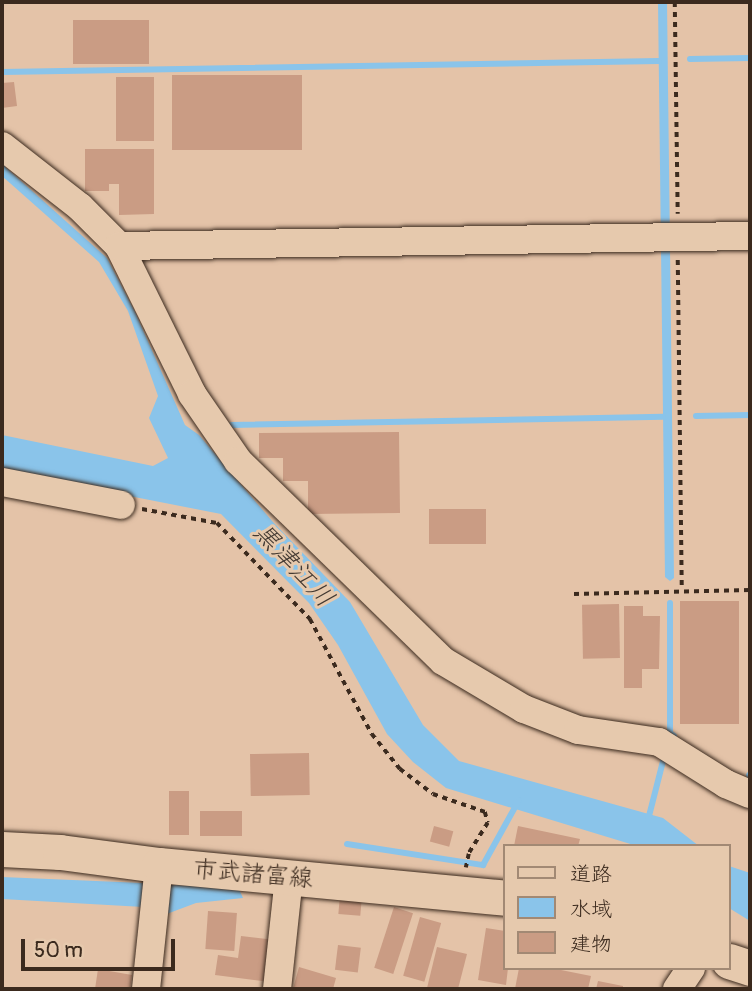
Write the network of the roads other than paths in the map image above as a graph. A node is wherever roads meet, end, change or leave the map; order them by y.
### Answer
1 (2, 146) edge
2 (750, 236) edge
3 (119, 246) junction
4 (2, 482) edge
5 (121, 505) road end
6 (750, 794) edge
7 (2, 849) edge
8 (158, 874) junction
9 (289, 877) junction
10 (504, 898) edge
11 (731, 962) edge
12 (750, 968) edge
13 (690, 970) edge
14 (146, 989) edge
15 (277, 989) edge
16 (677, 989) edge

1 - 3 street
2 - 3 street
3 - 6 street
4 - 5 street
7 - 8 main road, 市武諸富線
8 - 9 main road, 市武諸富線
8 - 14 street
9 - 10 main road, 市武諸富線
9 - 15 street
11 - 12 main road
13 - 16 street

